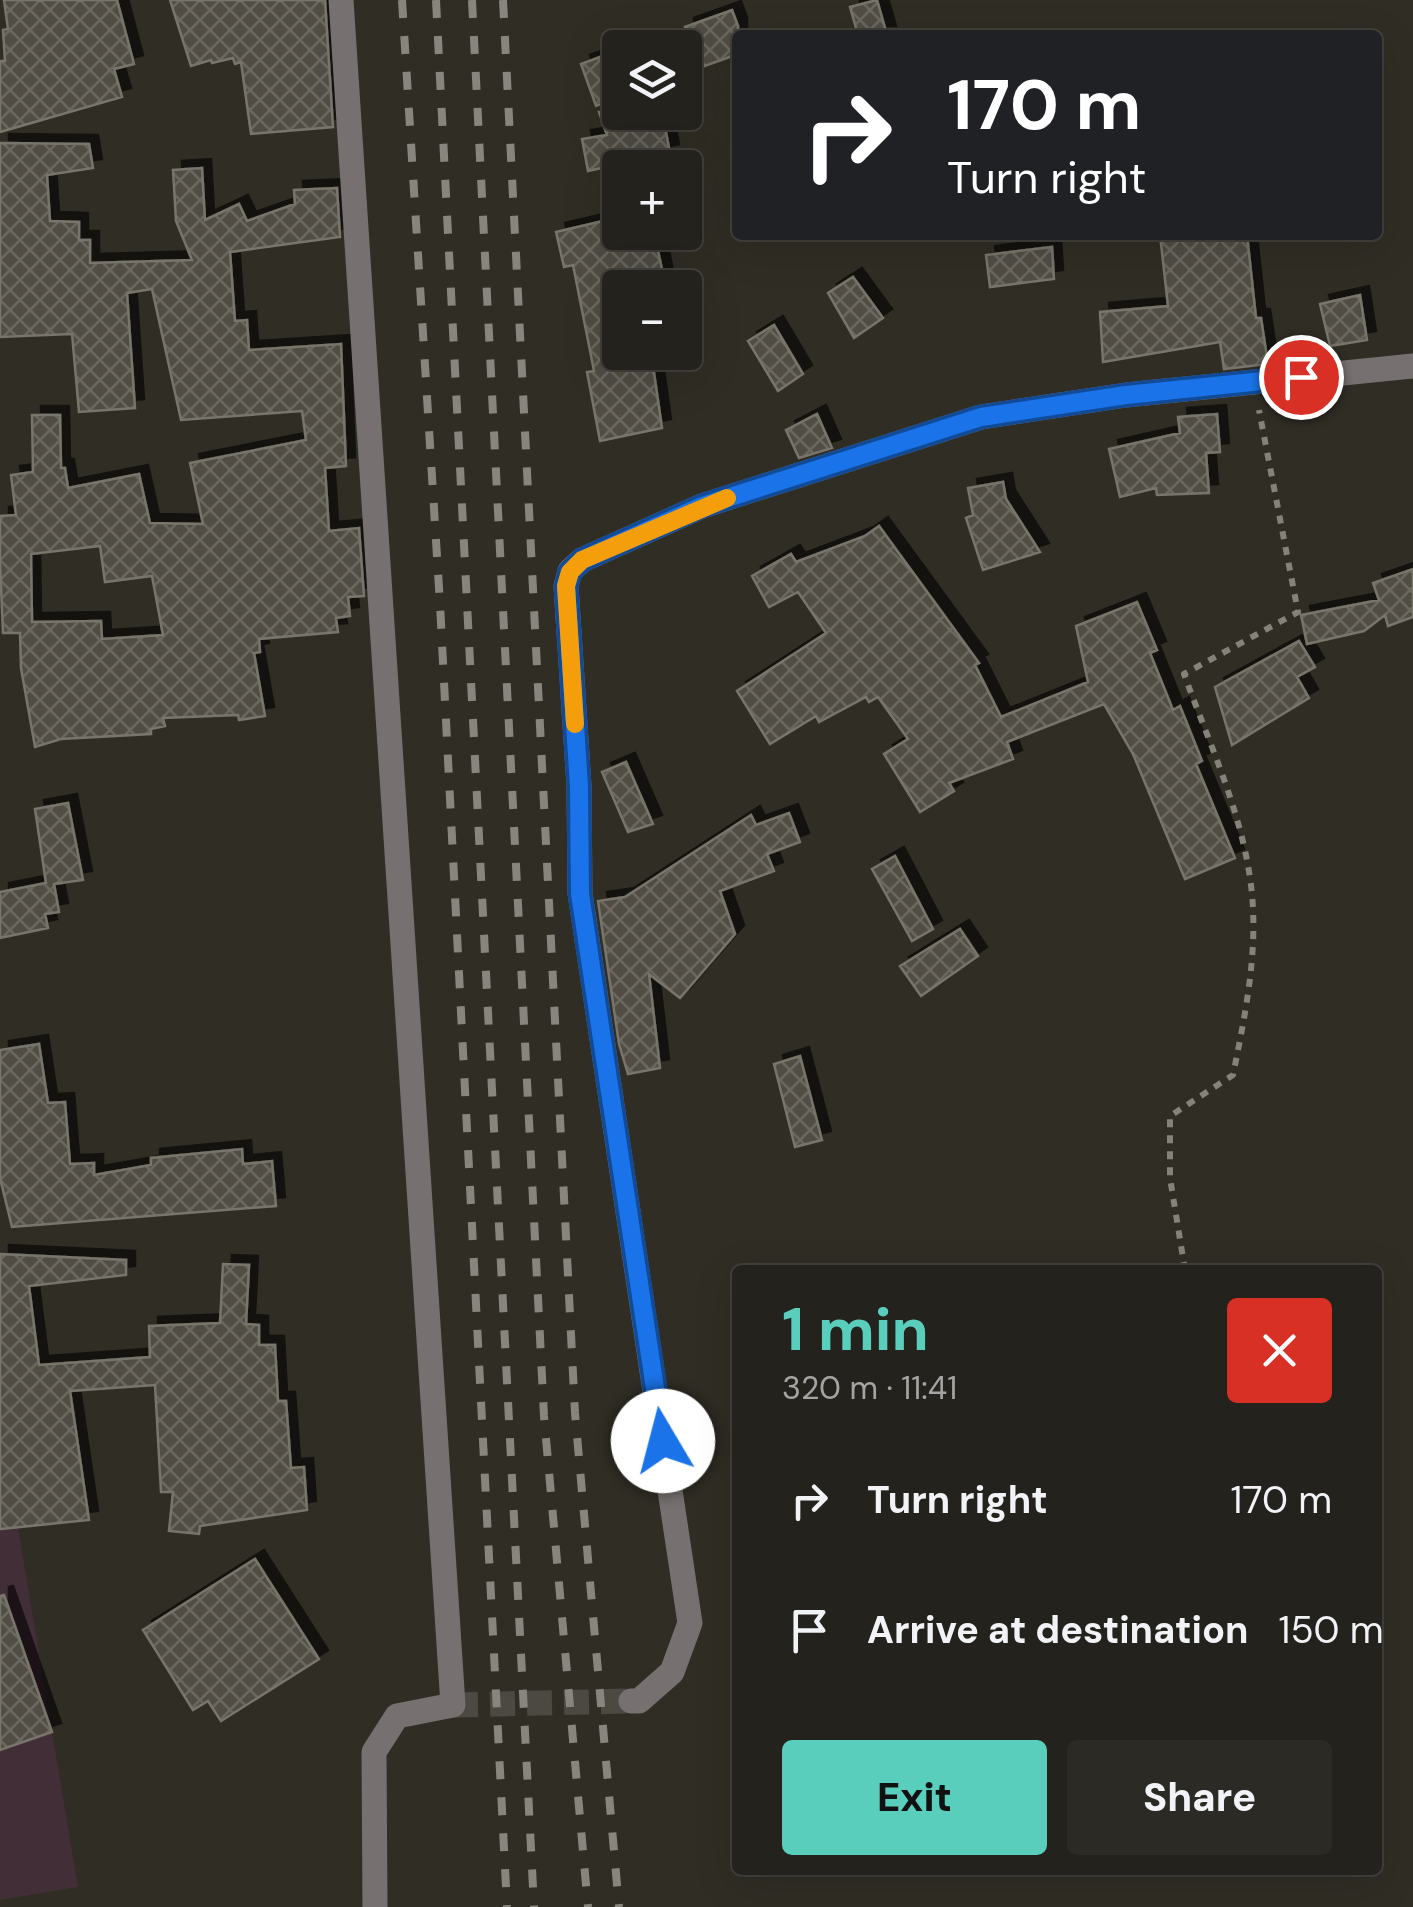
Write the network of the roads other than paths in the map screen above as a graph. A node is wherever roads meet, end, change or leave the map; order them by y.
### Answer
1 (341, 0) edge
2 (1413, 366) edge
3 (632, 1701) tunnel mouth
4 (375, 1907) edge

1 - 4 street
2 - 3 street

